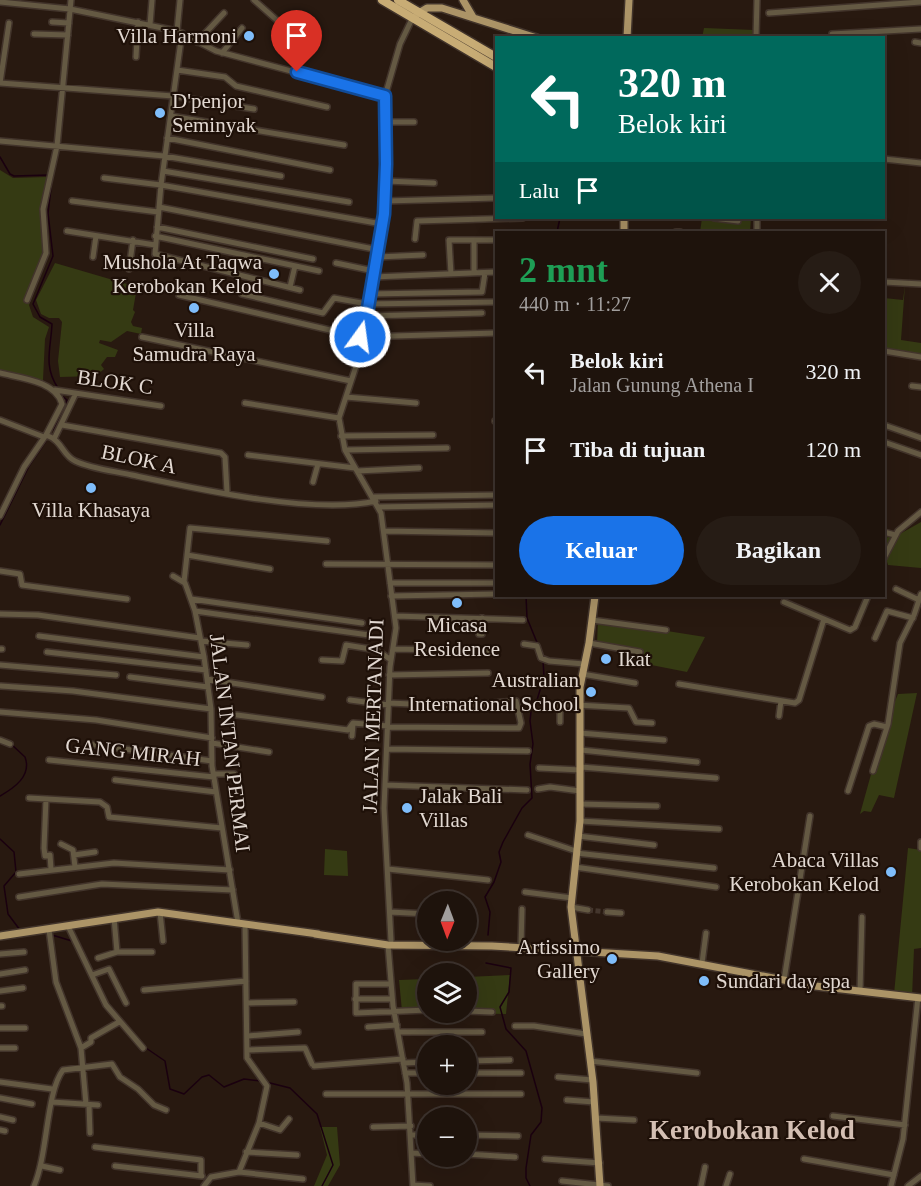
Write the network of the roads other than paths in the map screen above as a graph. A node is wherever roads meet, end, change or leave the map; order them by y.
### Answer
1 (71, 0) edge
2 (152, 0) edge
3 (180, 0) edge
4 (254, 0) edge
5 (382, 0) edge
6 (399, 0) edge
7 (463, 0) edge
8 (629, 0) edge
9 (757, 0) edge
10 (0, 2) edge
11 (921, 2) edge
12 (70, 9) junction
13 (224, 12) dead end
14 (770, 13) dead end
15 (416, 15) junction
16 (473, 17) junction
17 (52, 22) dead end
18 (69, 22) junction
19 (138, 22) junction
20 (9, 23) dead end
21 (150, 25) junction
22 (242, 28) dead end
23 (921, 29) edge
24 (179, 32) junction
25 (34, 34) dead end
26 (832, 34) dead end
27 (68, 35) junction
28 (531, 36) edge
29 (627, 36) edge
30 (756, 36) edge
31 (197, 42) junction
32 (222, 53) junction
33 (495, 56) edge
34 (136, 57) dead end
35 (495, 66) edge
36 (177, 70) junction
37 (297, 72) junction
38 (0, 83) edge
39 (63, 88) junction
40 (173, 96) junction
41 (385, 96) junction
42 (327, 107) dead end
43 (254, 109) dead end
44 (171, 116) junction
45 (384, 122) junction
46 (414, 122) dead end
47 (167, 138) junction
48 (0, 141) edge
49 (344, 145) dead end
50 (57, 146) junction
51 (164, 156) junction
52 (885, 159) edge
53 (921, 163) edge
54 (330, 170) dead end
55 (163, 171) junction
56 (281, 176) dead end
57 (104, 178) dead end
58 (386, 181) junction
59 (434, 183) dead end
60 (161, 185) junction
61 (495, 198) edge
62 (72, 201) dead end
63 (385, 201) junction
64 (348, 202) dead end
65 (159, 210) junction
66 (495, 219) edge
67 (722, 219) edge
68 (738, 221) dead end
69 (382, 224) junction
70 (157, 227) junction
71 (67, 231) dead end
72 (96, 236) junction
73 (155, 236) junction
74 (415, 239) dead end
75 (134, 240) junction
76 (495, 240) edge
77 (474, 241) junction
78 (155, 245) junction
79 (379, 250) junction
80 (423, 255) dead end
81 (93, 257) dead end
82 (377, 257) junction
83 (314, 259) dead end
84 (336, 263) dead end
85 (295, 266) junction
86 (129, 269) dead end
87 (319, 272) dead end
88 (495, 272) edge
89 (474, 273) junction
90 (485, 273) junction
91 (373, 274) junction
92 (451, 274) junction
93 (885, 282) edge
94 (921, 284) edge
95 (290, 287) junction
96 (300, 290) dead end
97 (242, 294) dead end
98 (369, 294) junction
99 (179, 295) dead end
100 (27, 300) dead end
101 (495, 302) edge
102 (367, 304) junction
103 (482, 313) dead end
104 (366, 316) junction
105 (495, 333) edge
106 (142, 337) dead end
107 (363, 337) junction
108 (885, 351) edge
109 (921, 357) edge
110 (0, 373) edge
111 (351, 381) junction
112 (912, 386) dead end
113 (921, 387) edge
114 (58, 390) junction
115 (75, 395) junction
116 (346, 397) junction
117 (245, 403) dead end
118 (416, 403) dead end
119 (161, 406) dead end
120 (339, 418) junction
121 (0, 420) edge
122 (62, 425) junction
123 (885, 425) edge
124 (433, 435) dead end
125 (45, 436) junction
126 (341, 436) junction
127 (56, 437) junction
128 (921, 438) edge
129 (885, 441) edge
130 (447, 448) dead end
131 (345, 450) junction
132 (248, 455) dead end
133 (921, 455) edge
134 (318, 464) junction
135 (419, 468) dead end
136 (356, 469) junction
137 (314, 482) dead end
138 (227, 492) junction
139 (495, 495) edge
140 (376, 502) junction
141 (495, 505) edge
142 (921, 512) edge
143 (0, 516) edge
144 (384, 531) junction
145 (885, 532) edge
146 (495, 533) edge
147 (895, 535) junction
148 (327, 542) dead end
149 (187, 555) junction
150 (885, 556) edge
151 (326, 564) dead end
152 (387, 565) junction
153 (495, 565) edge
154 (270, 569) dead end
155 (0, 571) edge
156 (173, 576) dead end
157 (184, 582) junction
158 (390, 583) junction
159 (495, 583) edge
160 (896, 589) dead end
161 (495, 594) edge
162 (392, 596) junction
163 (595, 597) edge
164 (868, 597) edge
165 (920, 597) edge
166 (127, 599) dead end
167 (191, 599) junction
168 (784, 602) dead end
169 (195, 611) junction
170 (0, 614) edge
171 (395, 616) junction
172 (482, 618) junction
173 (913, 618) junction
174 (824, 619) junction
175 (523, 620) dead end
176 (592, 620) junction
177 (362, 623) dead end
178 (666, 630) dead end
179 (479, 634) dead end
180 (369, 635) dead end
181 (39, 636) dead end
182 (875, 638) dead end
183 (200, 640) junction
184 (589, 643) junction
185 (524, 644) dead end
186 (247, 645) dead end
187 (394, 650) junction
188 (494, 651) dead end
189 (46, 652) dead end
190 (640, 652) dead end
191 (204, 657) junction
192 (322, 660) dead end
193 (391, 660) junction
194 (0, 664) edge
195 (584, 664) junction
196 (206, 670) junction
197 (488, 673) dead end
198 (582, 674) junction
199 (117, 675) dead end
200 (389, 675) junction
201 (130, 676) dead end
202 (207, 679) junction
203 (636, 683) dead end
204 (679, 684) dead end
205 (1, 686) edge
206 (208, 687) junction
207 (518, 694) dead end
208 (322, 697) dead end
209 (350, 700) dead end
210 (516, 701) junction
211 (782, 701) junction
212 (388, 704) junction
213 (579, 705) junction
214 (211, 710) junction
215 (0, 712) edge
216 (237, 715) dead end
217 (779, 716) dead end
218 (560, 722) dead end
219 (353, 723) junction
220 (652, 723) dead end
221 (388, 727) junction
222 (886, 727) junction
223 (580, 733) junction
224 (352, 736) dead end
225 (0, 740) edge
226 (212, 740) junction
227 (664, 740) dead end
228 (10, 744) dead end
229 (88, 744) dead end
230 (387, 749) junction
231 (581, 750) junction
232 (528, 751) dead end
233 (269, 752) dead end
234 (49, 760) dead end
235 (212, 761) junction
236 (697, 762) dead end
237 (539, 768) dead end
238 (581, 768) junction
239 (873, 771) dead end
240 (234, 774) dead end
241 (214, 775) junction
242 (716, 778) dead end
243 (115, 780) dead end
244 (385, 785) junction
245 (538, 789) dead end
246 (527, 790) dead end
247 (580, 791) junction
248 (848, 791) dead end
249 (216, 792) junction
250 (29, 798) dead end
251 (46, 799) junction
252 (580, 804) junction
253 (657, 806) dead end
254 (810, 816) dead end
255 (580, 821) junction
256 (222, 828) junction
257 (719, 829) dead end
258 (528, 835) dead end
259 (578, 836) junction
260 (921, 842) edge
261 (61, 844) dead end
262 (654, 845) dead end
263 (921, 848) edge
264 (95, 852) dead end
265 (576, 852) junction
266 (74, 855) junction
267 (75, 867) junction
268 (574, 867) junction
269 (714, 868) dead end
270 (51, 869) junction
271 (388, 869) junction
272 (230, 870) junction
273 (19, 874) dead end
274 (488, 880) dead end
275 (716, 887) dead end
276 (233, 890) junction
277 (525, 892) dead end
278 (19, 897) dead end
279 (572, 898) junction
280 (572, 908) junction
281 (522, 909) dead end
282 (588, 910) tunnel mouth
283 (160, 912) junction
284 (390, 912) junction
285 (607, 912) tunnel mouth
286 (417, 913) edge
287 (621, 913) dead end
288 (862, 917) dead end
289 (114, 918) junction
290 (242, 923) junction
291 (68, 926) junction
292 (49, 930) junction
293 (706, 933) dead end
294 (0, 936) edge
295 (163, 941) dead end
296 (389, 943) junction
297 (522, 945) junction
298 (561, 950) junction
299 (575, 950) junction
300 (24, 952) dead end
301 (117, 952) junction
302 (152, 952) dead end
303 (592, 952) junction
304 (0, 954) edge
305 (98, 958) dead end
306 (577, 963) junction
307 (702, 963) junction
308 (25, 970) dead end
309 (0, 974) edge
310 (92, 975) junction
311 (784, 980) junction
312 (246, 981) junction
313 (390, 984) junction
314 (22, 988) dead end
315 (144, 990) dead end
316 (0, 991) edge
317 (860, 991) junction
318 (919, 997) edge
319 (356, 999) junction
320 (392, 999) junction
321 (294, 1002) dead end
322 (126, 1003) dead end
323 (247, 1004) junction
324 (394, 1010) junction
325 (417, 1010) edge
326 (477, 1011) edge
327 (492, 1012) dead end
328 (119, 1022) junction
329 (397, 1025) junction
330 (515, 1026) dead end
331 (368, 1027) dead end
332 (0, 1028) edge
333 (25, 1028) dead end
334 (298, 1032) dead end
335 (398, 1032) junction
336 (482, 1032) dead end
337 (586, 1034) junction
338 (248, 1035) junction
339 (0, 1048) edge
340 (15, 1048) dead end
341 (81, 1048) junction
342 (143, 1048) dead end
343 (247, 1050) junction
344 (510, 1060) dead end
345 (403, 1061) junction
346 (477, 1061) edge
347 (590, 1061) junction
348 (417, 1062) edge
349 (84, 1066) junction
350 (405, 1072) junction
351 (417, 1073) edge
352 (477, 1073) edge
353 (520, 1073) dead end
354 (697, 1073) dead end
355 (558, 1077) dead end
356 (592, 1080) junction
357 (0, 1082) edge
358 (52, 1089) dead end
359 (326, 1094) dead end
360 (408, 1094) junction
361 (521, 1094) dead end
362 (0, 1098) edge
363 (567, 1100) dead end
364 (594, 1102) junction
365 (32, 1104) dead end
366 (52, 1105) junction
367 (88, 1105) junction
368 (98, 1105) dead end
369 (43, 1106) dead end
370 (166, 1110) dead end
371 (833, 1116) dead end
372 (0, 1117) edge
373 (596, 1118) junction
374 (289, 1119) dead end
375 (13, 1120) dead end
376 (634, 1120) dead end
377 (259, 1123) junction
378 (905, 1125) junction
379 (411, 1126) junction
380 (373, 1127) dead end
381 (90, 1133) dead end
382 (411, 1135) junction
383 (417, 1135) edge
384 (477, 1135) edge
385 (518, 1136) dead end
386 (95, 1147) dead end
387 (246, 1152) junction
388 (412, 1154) junction
389 (417, 1154) edge
390 (297, 1155) dead end
391 (477, 1155) edge
392 (514, 1157) dead end
393 (545, 1159) dead end
394 (804, 1159) dead end
395 (600, 1163) junction
396 (42, 1166) junction
397 (115, 1166) dead end
398 (705, 1167) dead end
399 (60, 1170) dead end
400 (239, 1172) junction
401 (730, 1174) dead end
402 (894, 1175) junction
403 (201, 1176) junction
404 (921, 1176) edge
405 (209, 1179) junction
406 (303, 1179) dead end
407 (562, 1181) dead end
408 (913, 1185) edge
409 (34, 1186) edge
410 (204, 1186) edge
411 (413, 1186) edge
412 (430, 1186) edge
413 (600, 1186) edge
414 (608, 1186) edge
415 (700, 1186) edge
416 (726, 1186) edge
417 (891, 1186) edge

1 - 12 street
2 - 21 street
3 - 24 street
4 - 37 street
5 - 15 highway
6 - 15 highway
7 - 16 main road
8 - 29 main road
9 - 30 street
10 - 12 street
11 - 14 street
12 - 18 street
12 - 19 street
13 - 31 street
15 - 16 main road
15 - 33 highway
15 - 35 highway
15 - 41 street, JALAN MERTANADI
16 - 28 main road
17 - 18 street
18 - 27 street
19 - 21 street
19 - 34 street
20 - 38 street
21 - 24 street
22 - 32 street
23 - 26 street
24 - 31 street
24 - 36 street
25 - 27 street
27 - 39 street
31 - 32 street
32 - 37 street
36 - 40 street
36 - 42 street
37 - 41 street
38 - 39 street
39 - 40 street
39 - 50 street
40 - 43 street
40 - 44 street
41 - 45 street, JALAN MERTANADI
44 - 47 street
44 - 49 street
45 - 46 street
45 - 58 street, JALAN MERTANADI
47 - 51 street
47 - 54 street
48 - 50 street
50 - 51 street
50 - 100 street
51 - 55 street
51 - 56 street
52 - 53 street
55 - 60 street
55 - 64 street
57 - 60 street
58 - 59 street
58 - 63 street, JALAN MERTANADI
60 - 65 street
60 - 69 street
61 - 63 street
62 - 65 street
63 - 69 street, JALAN MERTANADI
65 - 70 street
65 - 79 street
66 - 74 street
67 - 68 street
69 - 79 street, JALAN MERTANADI
70 - 73 street
70 - 83 street
71 - 72 street
72 - 75 street
72 - 81 street
73 - 78 street
73 - 85 street
75 - 78 street
75 - 86 street
76 - 77 street
77 - 89 street
77 - 92 street
78 - 95 street
79 - 82 street, JALAN MERTANADI
80 - 82 street
82 - 91 street, JALAN MERTANADI
84 - 91 street
85 - 87 street
85 - 95 street
88 - 90 street
89 - 90 street
89 - 92 street
90 - 98 street
91 - 92 street
91 - 98 street, JALAN MERTANADI
93 - 94 street
95 - 96 street
97 - 102 street
98 - 102 street, JALAN MERTANADI
99 - 107 street
101 - 102 street
102 - 104 street, JALAN MERTANADI
103 - 104 street
104 - 107 street, JALAN MERTANADI
105 - 107 street
106 - 111 street
107 - 111 street, JALAN MERTANADI
108 - 109 street
110 - 114 street, BLOK C
111 - 116 street, JALAN MERTANADI
112 - 113 street
114 - 115 street, BLOK C
114 - 125 street
115 - 119 street, BLOK C
115 - 122 street
116 - 118 street
116 - 120 street, JALAN MERTANADI
117 - 120 street
120 - 126 street, JALAN MERTANADI
121 - 125 street
122 - 127 street
122 - 138 street
123 - 128 street
124 - 126 street
125 - 127 street
125 - 143 street
126 - 131 street, JALAN MERTANADI
127 - 138 street, BLOK A
129 - 133 street
130 - 131 street
131 - 136 street, JALAN MERTANADI
132 - 134 street
134 - 136 street
134 - 137 street
135 - 136 street
136 - 140 street, JALAN MERTANADI
138 - 140 street, BLOK A
139 - 140 street
140 - 141 street
140 - 144 street, JALAN MERTANADI
142 - 147 street
144 - 146 street
144 - 152 street, JALAN MERTANADI
145 - 147 street
147 - 150 street
148 - 149 street
149 - 154 street
149 - 157 street
151 - 152 street
152 - 153 street
152 - 158 street, JALAN MERTANADI
155 - 166 street
156 - 157 street
157 - 167 street, JALAN INTAN PERMAI
158 - 159 street
158 - 162 street, JALAN MERTANADI
160 - 165 street
161 - 162 street
162 - 171 street, JALAN MERTANADI
163 - 176 main road
164 - 174 street
165 - 173 street
167 - 169 street, JALAN INTAN PERMAI
167 - 177 street
168 - 174 street
169 - 180 street
169 - 183 street, JALAN INTAN PERMAI
170 - 183 street
171 - 172 street
171 - 187 street, JALAN MERTANADI
172 - 175 street
172 - 179 street
173 - 182 street
173 - 222 street
174 - 211 street
176 - 178 street
176 - 184 main road
181 - 191 street
183 - 186 street
183 - 191 street, JALAN INTAN PERMAI
184 - 190 street
184 - 195 main road
185 - 195 street
187 - 188 street
187 - 193 street, JALAN MERTANADI
189 - 196 street
191 - 196 street, JALAN INTAN PERMAI
192 - 193 street
193 - 200 street, JALAN MERTANADI
194 - 199 street
195 - 198 main road
196 - 202 street, JALAN INTAN PERMAI
197 - 200 street
198 - 203 street
198 - 213 main road
200 - 212 street, JALAN MERTANADI
201 - 206 street
202 - 206 street, JALAN INTAN PERMAI
202 - 208 street
204 - 211 street
205 - 214 street
206 - 214 street, JALAN INTAN PERMAI
207 - 210 street
209 - 212 street
210 - 212 street
210 - 221 street
211 - 217 street
212 - 221 street, JALAN MERTANADI
213 - 218 street
213 - 220 street
213 - 223 main road
214 - 226 street, JALAN INTAN PERMAI
215 - 226 street
216 - 219 street
219 - 221 street
219 - 224 street
221 - 230 street, JALAN MERTANADI
222 - 239 street
222 - 248 street
223 - 227 street
223 - 231 main road
225 - 228 street
226 - 233 street
226 - 235 street, JALAN INTAN PERMAI
229 - 235 street
230 - 232 street
230 - 244 street, JALAN MERTANADI
231 - 236 street
231 - 238 main road
234 - 241 street, GANG MIRAH
235 - 241 street, JALAN INTAN PERMAI
237 - 238 street
238 - 242 street
238 - 247 main road
240 - 241 street, GANG MIRAH
241 - 249 street, JALAN INTAN PERMAI
243 - 249 street
244 - 246 street
244 - 271 street, JALAN MERTANADI
245 - 247 street
247 - 252 main road
249 - 256 street, JALAN INTAN PERMAI
250 - 251 street
251 - 256 street
251 - 270 street
252 - 253 street
252 - 255 main road
254 - 311 street
255 - 257 street
255 - 259 main road
256 - 272 street, JALAN INTAN PERMAI
258 - 265 street
259 - 262 street
259 - 265 main road
260 - 263 street
261 - 266 street
264 - 266 street
265 - 268 main road
265 - 269 street
266 - 267 street
267 - 270 street
267 - 272 street
268 - 275 street
268 - 279 main road
270 - 273 street
271 - 274 street
271 - 284 street, JALAN MERTANADI
272 - 276 street, JALAN INTAN PERMAI
276 - 278 street
276 - 290 street, JALAN INTAN PERMAI
277 - 279 street
279 - 280 main road
280 - 282 street
280 - 299 main road
281 - 297 street
283 - 289 main road
283 - 290 main road
283 - 295 street
284 - 286 street
284 - 296 street, JALAN MERTANADI
285 - 287 street
288 - 317 street
289 - 291 main road
289 - 301 street
290 - 296 main road
290 - 312 street, JALAN INTAN PERMAI
291 - 292 main road
291 - 310 street
292 - 294 main road
292 - 341 street
293 - 307 street
296 - 297 main road
296 - 298 main road
296 - 313 street, JALAN MERTANADI
297 - 298 main road
298 - 299 main road
299 - 303 main road
299 - 306 main road
300 - 304 street
301 - 302 street
301 - 305 street
303 - 306 main road
303 - 307 main road
306 - 337 main road
307 - 311 main road
308 - 309 street
310 - 322 street
310 - 328 street
311 - 317 main road
312 - 315 street
312 - 323 street, JALAN INTAN PERMAI
313 - 319 street
313 - 320 street, JALAN MERTANADI
314 - 316 street
317 - 318 main road
318 - 378 street
319 - 320 street
319 - 324 street
320 - 324 street, JALAN MERTANADI
321 - 323 street
323 - 338 street, JALAN INTAN PERMAI
324 - 325 street
324 - 329 street, JALAN MERTANADI
326 - 327 street
328 - 341 street
328 - 342 street
329 - 331 street
329 - 335 street, JALAN MERTANADI
330 - 337 street
332 - 333 street
334 - 338 street
335 - 336 street
335 - 345 street, JALAN MERTANADI
337 - 347 main road
338 - 343 street, JALAN INTAN PERMAI
339 - 340 street
341 - 349 street
343 - 345 street
343 - 377 street
344 - 346 street
345 - 348 street
345 - 350 street, JALAN MERTANADI
347 - 354 street
347 - 356 main road
349 - 366 street
349 - 367 street
349 - 370 street
350 - 351 street
350 - 360 street, JALAN MERTANADI
352 - 353 street
355 - 356 street
356 - 364 main road
357 - 358 street
359 - 360 street
360 - 361 street
360 - 379 street, JALAN MERTANADI
362 - 365 street
363 - 364 street
364 - 373 main road
366 - 367 street
366 - 369 street
366 - 396 street
367 - 368 street
367 - 381 street
371 - 378 street
372 - 375 street
373 - 376 street
373 - 395 main road
374 - 377 street
377 - 387 street
378 - 402 street
379 - 380 street
379 - 382 street, JALAN MERTANADI
382 - 383 street
382 - 388 street, JALAN MERTANADI
384 - 385 street
386 - 403 street
387 - 390 street
387 - 400 street
388 - 389 street
388 - 411 street, JALAN MERTANADI
391 - 392 street
393 - 395 street
394 - 402 street
395 - 413 main road
396 - 399 street
396 - 409 street
397 - 403 street
398 - 415 street
400 - 405 street
400 - 406 street
401 - 416 street
402 - 417 street
403 - 405 street
404 - 408 street
405 - 410 street
407 - 413 street
411 - 412 street
413 - 414 street

